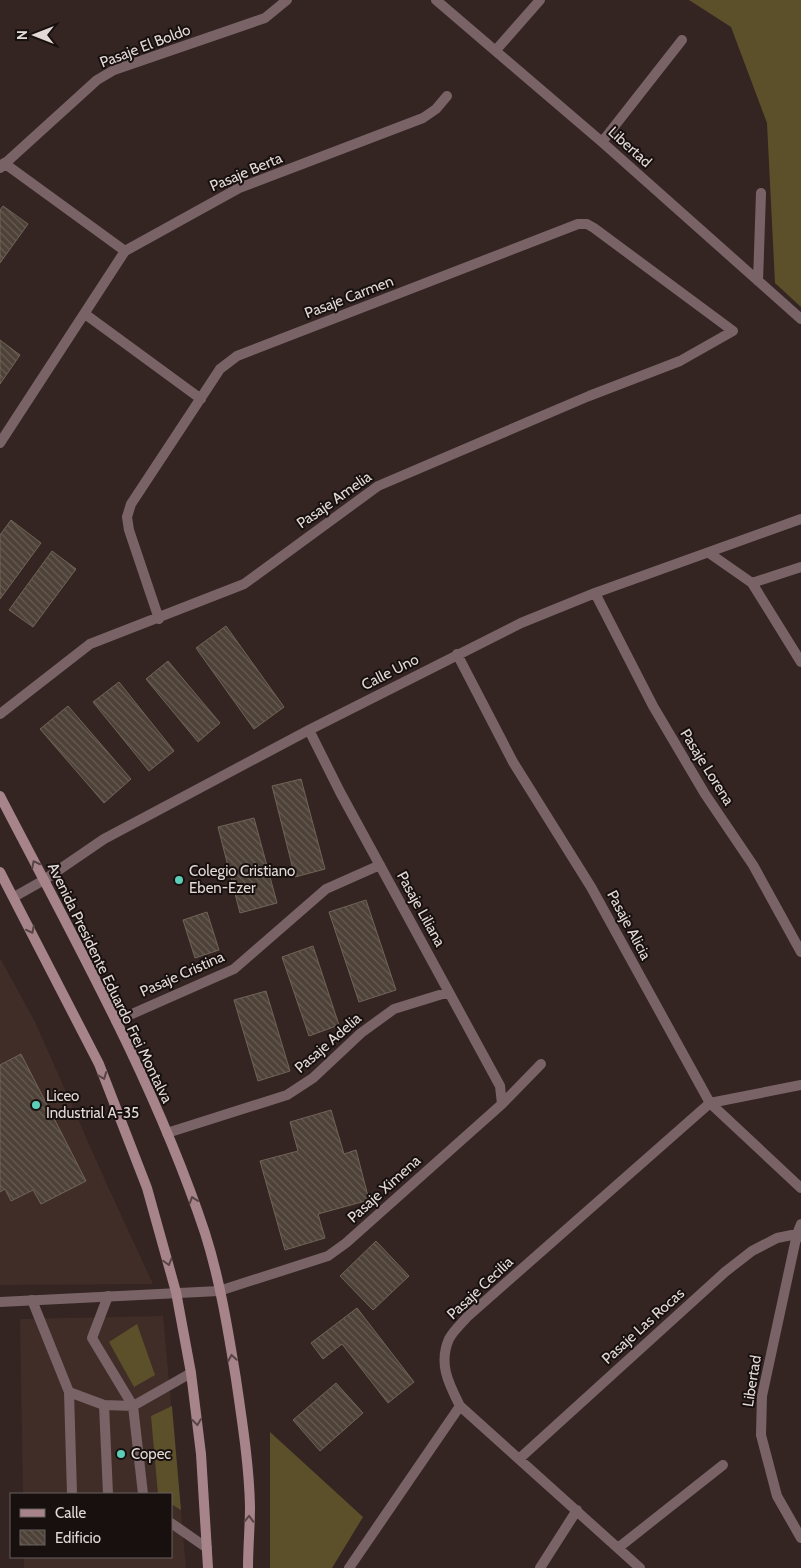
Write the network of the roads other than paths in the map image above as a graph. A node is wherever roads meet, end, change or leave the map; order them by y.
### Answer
1 (287, 0) edge
2 (436, 0) edge
3 (540, 0) edge
4 (682, 40) dead end
5 (496, 50) junction
6 (447, 96) dead end
7 (602, 142) junction
8 (2, 165) edge
9 (761, 193) dead end
10 (125, 251) junction
11 (758, 281) junction
12 (85, 314) junction
13 (801, 319) edge
14 (733, 331) joint
15 (201, 399) junction
16 (0, 444) edge
17 (801, 519) edge
18 (709, 553) junction
19 (801, 568) edge
20 (752, 583) junction
21 (595, 594) junction
22 (160, 618) junction
23 (457, 654) junction
24 (801, 662) edge
25 (0, 714) edge
26 (309, 730) junction
27 (0, 796) edge
28 (380, 865) junction
29 (0, 872) edge
30 (44, 880) junction
31 (14, 898) junction
32 (801, 952) edge
33 (449, 992) junction
34 (116, 1020) junction
35 (541, 1064) dead end
36 (801, 1085) edge
37 (710, 1103) junction
38 (502, 1104) junction
39 (167, 1133) junction
40 (801, 1188) edge
41 (800, 1232) edge
42 (219, 1291) junction
43 (176, 1292) junction
44 (108, 1296) junction
45 (32, 1300) junction
46 (0, 1302) edge
47 (190, 1373) junction
48 (69, 1392) junction
49 (104, 1405) junction
50 (133, 1406) junction
51 (460, 1406) junction
52 (519, 1459) junction
53 (723, 1465) dead end
54 (72, 1493) edge
55 (108, 1493) edge
56 (143, 1493) edge
57 (577, 1510) junction
58 (172, 1524) edge
59 (801, 1538) edge
60 (207, 1548) junction
61 (618, 1548) junction
62 (208, 1568) edge
63 (248, 1568) edge
64 (349, 1568) edge
65 (540, 1568) edge
66 (640, 1568) edge

1 - 8 street, Pasaje El Boldo
2 - 5 street, Libertad
3 - 5 street
4 - 7 street
5 - 7 street, Libertad
6 - 10 street, Pasaje Berta
7 - 11 street, Libertad
8 - 10 street, Pasaje El Boldo
9 - 11 street
10 - 12 street, Pasaje Berta
11 - 13 street, Libertad
12 - 15 street
12 - 16 street, Pasaje Berta
14 - 15 street, Pasaje Carmen
14 - 22 street, Pasaje Amelia
15 - 22 street, Pasaje Carmen
17 - 18 street, Calle Uno
18 - 20 street
18 - 21 street, Calle Uno
19 - 20 street
20 - 24 street
21 - 23 street, Calle Uno
21 - 32 street, Pasaje Lorena
22 - 25 street, Pasaje Amelia
23 - 26 street, Calle Uno
23 - 37 street, Pasaje Alicia
26 - 28 street, Pasaje Liliana
26 - 30 street, Calle Uno
30 -> 27 main road, Avenida Presidente Eduardo Frei Montalva
28 - 33 street, Pasaje Liliana
28 - 34 street, Pasaje Cristina
29 - 31 main road
30 - 31 street, Calle Uno
30 - 34 main road, Avenida Presidente Eduardo Frei Montalva
31 -> 43 main road
33 - 38 street, Pasaje Liliana
33 - 39 street, Pasaje Adelia
34 - 39 main road, Avenida Presidente Eduardo Frei Montalva
35 - 38 street, Pasaje Ximena
36 - 37 street
37 - 40 street, Pasaje Alicia
37 - 51 street, Pasaje Cecilia
38 - 42 street, Pasaje Ximena
42 -> 39 main road, Avenida Presidente Eduardo Frei Montalva
41 - 52 street, Pasaje Las Rocas
41 - 59 street, Libertad
42 - 43 street, Pasaje Ximena
63 -> 42 main road, Avenida Presidente Eduardo Frei Montalva
43 - 44 street, Pasaje Ximena
43 - 47 main road
44 - 45 street, Pasaje Ximena
44 - 50 street
45 - 46 street, Pasaje Ximena
45 - 48 street
47 - 50 street
47 -> 60 main road
48 - 49 street
48 - 54 street
49 - 50 street
49 - 55 street
50 - 56 street
51 - 52 street
51 - 64 street
52 - 57 street
53 - 61 street
57 - 61 street
57 - 65 street
58 - 60 street
60 - 62 main road
61 - 66 street

